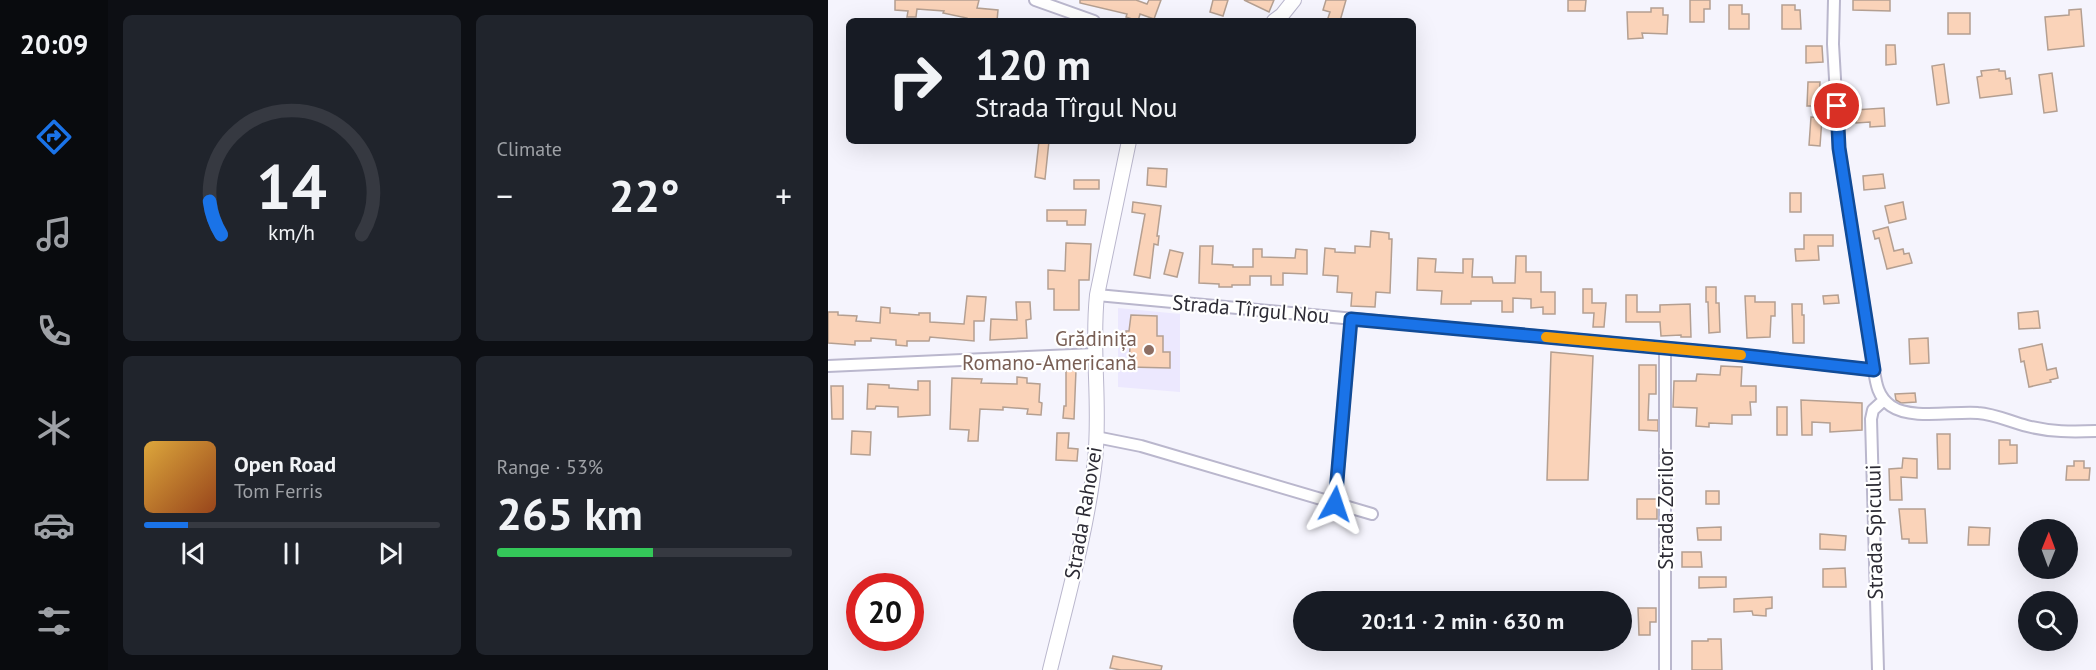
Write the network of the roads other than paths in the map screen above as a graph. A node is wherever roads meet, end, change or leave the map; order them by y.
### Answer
1 (1035, 0) edge
2 (1294, 0) edge
3 (1834, 0) edge
4 (1086, 18) edge
5 (1278, 18) edge
6 (1128, 144) edge
7 (1097, 295) junction
8 (1351, 319) junction
9 (1665, 349) junction
10 (1095, 354) junction
11 (828, 366) edge
12 (1874, 370) junction
13 (1884, 399) junction
14 (2096, 431) edge
15 (1096, 436) junction
16 (1335, 504) junction
17 (1372, 514) dead end
18 (1050, 670) edge
19 (1665, 670) edge
20 (1878, 670) edge

1 - 4 street
2 - 5 main road
3 - 12 street
6 - 7 main road, Strada Rahovei
7 - 8 street, Strada Tîrgul Nou
7 - 10 main road, Strada Rahovei
8 - 9 street, Strada Tîrgul Nou
8 - 16 street
9 - 12 street, Strada Tîrgul Nou
9 - 19 street, Strada Zorilor
10 - 11 street
10 - 15 main road, Strada Rahovei
12 - 13 street
13 - 14 street
13 - 20 street, Strada Spicului
15 - 16 street
15 - 18 main road, Strada Rahovei
16 - 17 street

